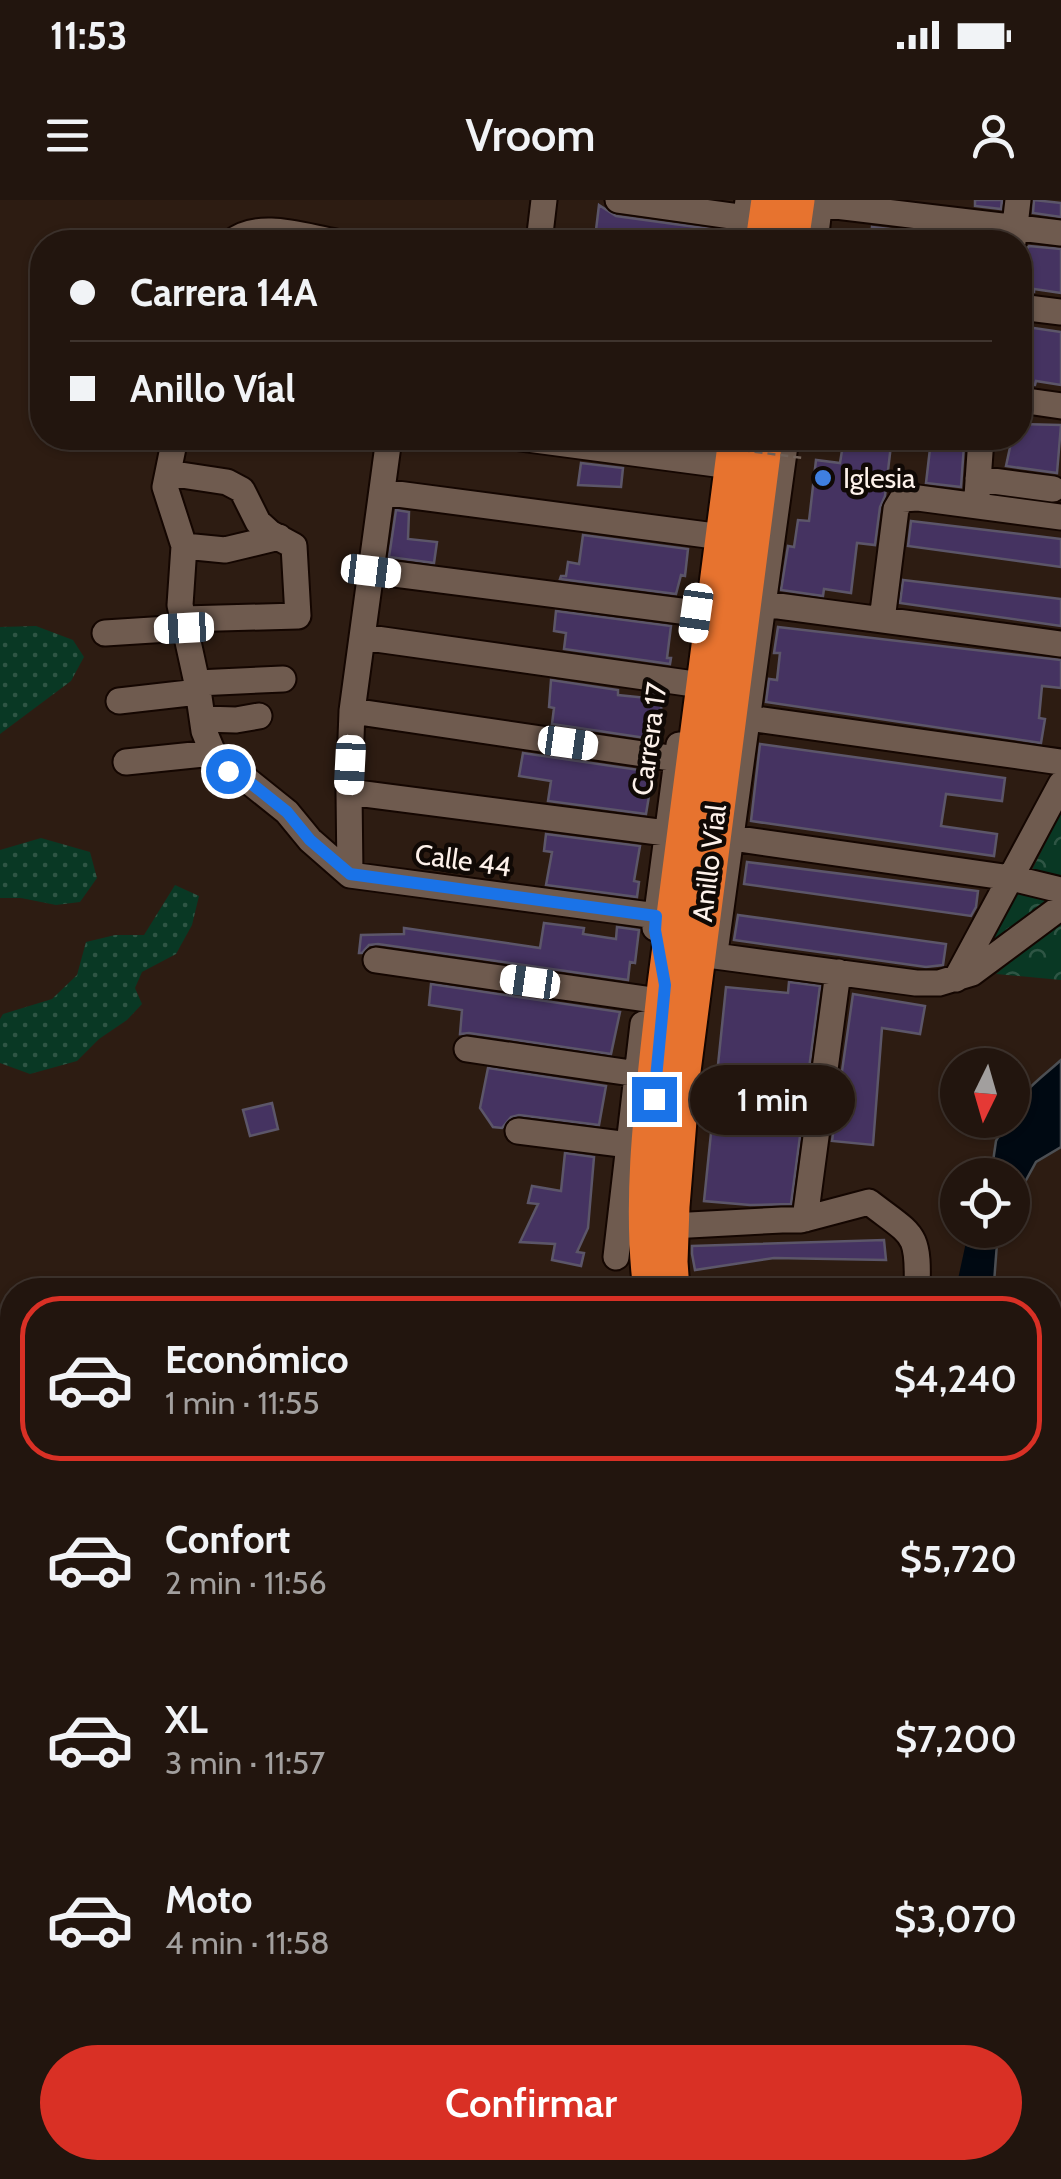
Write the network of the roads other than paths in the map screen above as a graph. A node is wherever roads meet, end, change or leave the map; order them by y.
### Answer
1 (544, 200) edge
2 (618, 200) edge
3 (1018, 200) edge
4 (812, 201) edge
5 (754, 220) edge
6 (540, 230) edge
7 (797, 230) edge
8 (813, 230) edge
9 (984, 230) edge
10 (1015, 230) edge
11 (1061, 233) edge
12 (1032, 234) edge
13 (1032, 308) edge
14 (1061, 312) edge
15 (1032, 402) edge
16 (1061, 406) edge
17 (173, 450) edge
18 (387, 450) edge
19 (718, 450) edge
20 (719, 450) edge
21 (763, 450) edge
22 (794, 450) edge
23 (980, 450) edge
24 (168, 473) junction
25 (978, 479) junction
26 (1053, 489) dead end
27 (382, 492) junction
28 (976, 506) junction
29 (1061, 517) edge
30 (707, 536) junction
31 (280, 537) junction
32 (184, 546) junction
33 (371, 571) junction
34 (764, 604) junction
35 (696, 613) junction
36 (882, 620) junction
37 (183, 623) junction
38 (105, 632) dead end
39 (362, 637) junction
40 (1061, 644) edge
41 (282, 678) dead end
42 (687, 684) junction
43 (197, 687) junction
44 (119, 702) dead end
45 (352, 712) junction
46 (259, 716) dead end
47 (748, 718) junction
48 (203, 719) junction
49 (213, 753) junction
50 (677, 758) junction
51 (126, 762) dead end
52 (1061, 762) edge
53 (1061, 784) edge
54 (348, 792) junction
55 (666, 833) junction
56 (732, 838) junction
57 (350, 874) junction
58 (1011, 878) junction
59 (1061, 890) edge
60 (1061, 907) edge
61 (656, 923) junction
62 (715, 956) junction
63 (376, 960) dead end
64 (838, 972) junction
65 (956, 980) junction
66 (656, 992) junction
67 (467, 1049) dead end
68 (638, 1074) junction
69 (518, 1131) dead end
70 (629, 1146) junction
71 (672, 1216) junction
72 (805, 1219) junction
73 (616, 1256) dead end
74 (649, 1278) edge
75 (672, 1278) edge
76 (917, 1278) edge

1 - 6 street
2 - 5 street
3 - 10 street
4 - 7 highway
4 - 8 street
4 - 9 street
11 - 12 street
13 - 14 street
15 - 16 street
17 - 24 street
18 - 27 street
19 - 30 street, Carrera 17
20 - 66 highway, Anillo Víal
21 - 71 highway, Anillo Víal
22 - 34 street
23 - 25 street
24 - 31 street
24 - 32 street
25 - 26 street
25 - 28 street
27 - 30 street
27 - 33 street
28 - 29 street
28 - 36 street
30 - 35 street, Carrera 17
31 - 32 street
31 - 37 street
32 - 37 street
33 - 35 street
33 - 39 street
34 - 36 street
34 - 47 street
35 - 42 street, Carrera 17
36 - 40 street
37 - 38 street
37 - 43 street
39 - 42 street
39 - 45 street
41 - 43 street
42 - 50 street, Carrera 17
43 - 44 street
43 - 48 street
45 - 50 street
45 - 54 street
46 - 48 street
47 - 52 street
47 - 56 street
48 - 49 street
49 - 51 street
49 - 57 street
50 - 55 street, Carrera 17
53 - 58 street
54 - 55 street
54 - 57 street
55 - 61 street, Carrera 17
56 - 58 street
56 - 62 street
57 - 61 street, Calle 44
58 - 59 street
58 - 65 street
60 - 65 street
61 - 66 street, Carrera 17
62 - 64 street
62 - 71 street
63 - 66 street
64 - 65 street
64 - 72 street
66 - 68 street, Carrera 17
66 - 74 highway, Anillo Víal
67 - 68 street
68 - 70 street, Carrera 17
69 - 70 street
70 - 73 street, Carrera 17
71 - 72 street
71 - 75 highway, Anillo Víal
72 - 76 street

